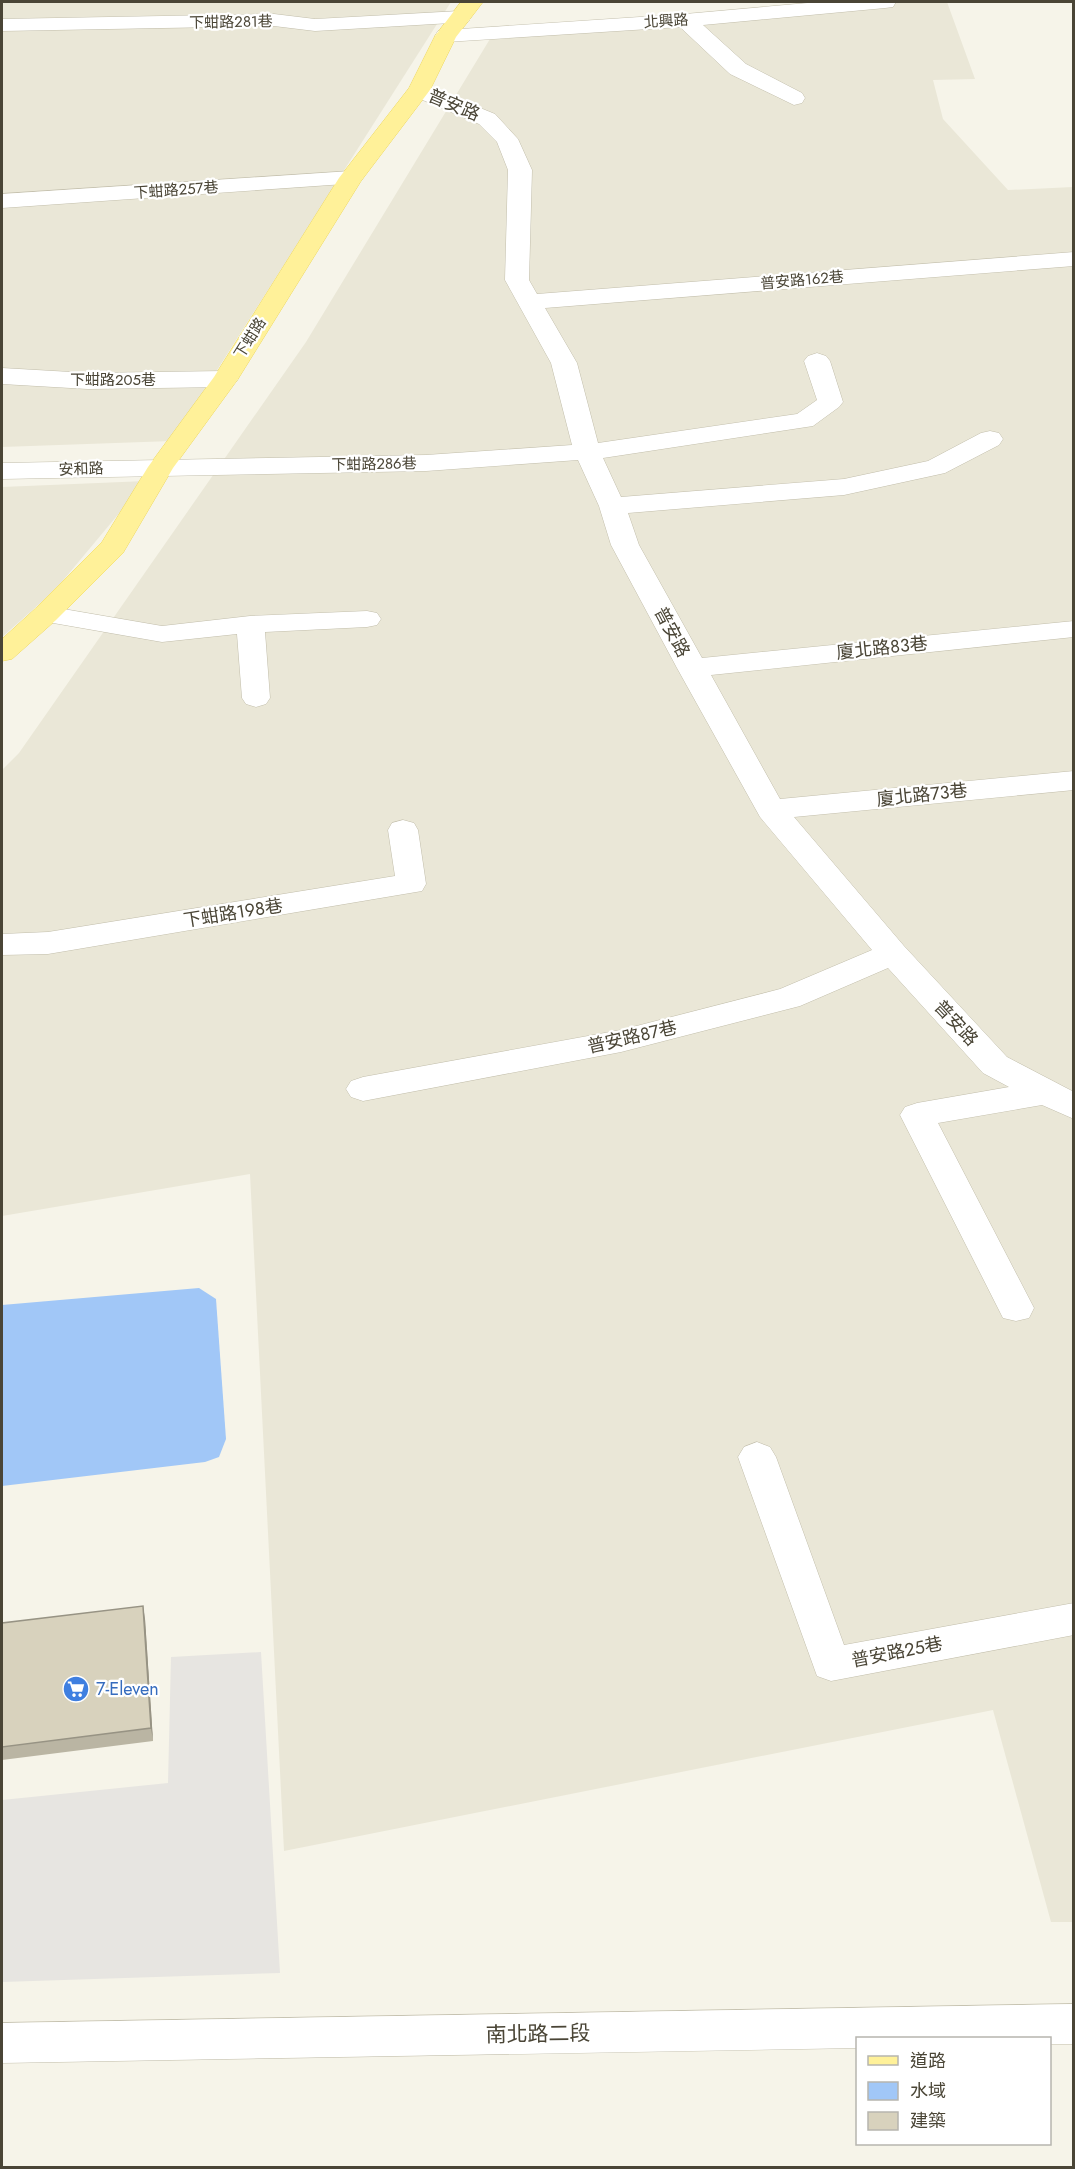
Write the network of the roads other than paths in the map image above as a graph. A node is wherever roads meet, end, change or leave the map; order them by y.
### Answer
1 (885, 2) edge
2 (459, 18) edge
3 (685, 20) junction
4 (2, 25) edge
5 (419, 90) junction
6 (794, 98) dead end
7 (351, 178) junction
8 (2, 201) edge
9 (1074, 259) edge
10 (530, 302) junction
11 (817, 361) dead end
12 (2, 376) edge
13 (225, 379) junction
14 (990, 439) dead end
15 (586, 452) junction
16 (161, 467) junction
17 (2, 471) edge
18 (612, 506) junction
19 (46, 614) junction
20 (367, 619) dead end
21 (250, 624) junction
22 (1074, 628) edge
23 (2, 653) edge
24 (691, 668) junction
25 (256, 698) dead end
26 (1074, 780) edge
27 (771, 810) junction
28 (403, 830) dead end
29 (2, 945) edge
30 (893, 954) junction
31 (363, 1089) dead end
32 (1060, 1100) edge
33 (1016, 1308) dead end
34 (757, 1457) dead end
35 (1074, 1619) edge
36 (1074, 2024) edge
37 (2, 2043) edge

1 - 3 street, 北興路
2 - 3 street, 北興路
2 - 4 street, 下蚶路281巷
2 - 5 main road, 下蚶路
3 - 6 street
5 - 7 main road, 下蚶路
5 - 10 street, 普安路
7 - 8 street, 下蚶路257巷
7 - 13 main road, 下蚶路
9 - 10 street, 普安路162巷
10 - 15 street, 普安路
11 - 15 street, 下蚶路286巷
12 - 13 street, 下蚶路205巷
13 - 16 main road, 下蚶路
14 - 18 street
15 - 16 street, 下蚶路286巷
15 - 18 street, 普安路
16 - 17 street, 安和路
16 - 19 main road, 下蚶路
18 - 24 street, 普安路
19 - 21 street
19 - 23 main road, 下蚶路
20 - 21 street
21 - 25 street
22 - 24 street, 廈北路83巷
24 - 27 street, 普安路
26 - 27 street, 廈北路73巷
27 - 30 street, 普安路
28 - 29 street, 下蚶路198巷
30 - 31 street, 普安路87巷
30 - 32 street, 普安路
32 - 33 street
34 - 35 street, 普安路25巷
36 - 37 street, 南北路二段

